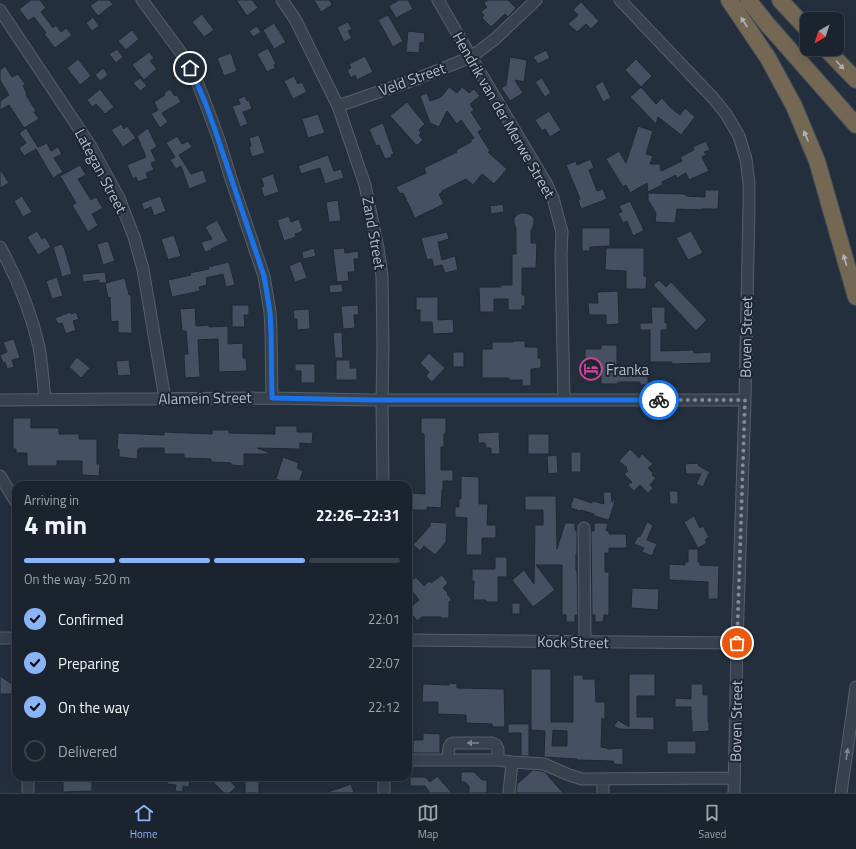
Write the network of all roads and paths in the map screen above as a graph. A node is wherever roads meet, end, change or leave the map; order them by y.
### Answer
1 (142, 0) edge
2 (282, 0) edge
3 (438, 0) edge
4 (536, 0) edge
5 (620, 0) edge
6 (729, 0) edge
7 (748, 0) edge
8 (780, 0) edge
9 (0, 10) edge
10 (800, 21) edge
11 (833, 56) edge
12 (471, 58) junction
13 (856, 80) edge
14 (338, 106) junction
15 (856, 126) edge
16 (0, 247) edge
17 (856, 297) edge
18 (272, 398) junction
19 (45, 399) junction
20 (165, 399) junction
21 (382, 399) junction
22 (0, 400) edge
23 (564, 400) junction
24 (745, 400) junction
25 (0, 476) edge
26 (383, 481) edge
27 (12, 496) edge
28 (584, 528) dead end
29 (0, 638) edge
30 (12, 638) edge
31 (412, 640) edge
32 (585, 642) junction
33 (737, 643) junction
34 (856, 687) edge
35 (855, 702) edge
36 (412, 760) edge
37 (448, 760) junction
38 (498, 760) junction
39 (512, 762) junction
40 (734, 778) junction
41 (603, 779) junction
42 (28, 781) edge
43 (384, 781) edge
44 (28, 793) edge
45 (384, 793) edge
46 (509, 793) edge
47 (603, 793) edge
48 (734, 793) edge
49 (841, 793) edge

1 - 18 street
2 - 14 street, Zand Street
3 - 12 street, Hendrik van der Merwe Street
4 - 12 street, Veld Street
5 - 24 street, Boven Street
17 -> 6 highway
7 - 15 highway
8 - 10 highway
9 - 20 street, Lategan Street
11 -> 13 highway
12 - 14 street, Veld Street
12 - 23 street, Hendrik van der Merwe Street
14 - 21 street, Zand Street
16 - 19 street
18 - 20 street, Alamein Street
18 - 21 street, Alamein Street
19 - 20 street, Alamein Street
19 - 22 street, Alamein Street
21 - 23 street, Alamein Street
21 - 26 street, Zand Street
23 - 24 street, Alamein Street
24 - 33 street, Boven Street
25 - 27 street
28 - 32 street
29 - 30 street
31 - 32 street, Kock Street
32 - 33 street, Kock Street
33 - 40 street, Boven Street
34 - 35 street
49 -> 35 street
36 - 37 street
37 - 38 street
38 -> 37 street
38 - 39 street
39 - 41 street
39 - 46 street
40 - 41 street
40 - 48 street, Boven Street
41 - 47 street
42 - 44 street
43 - 45 street

